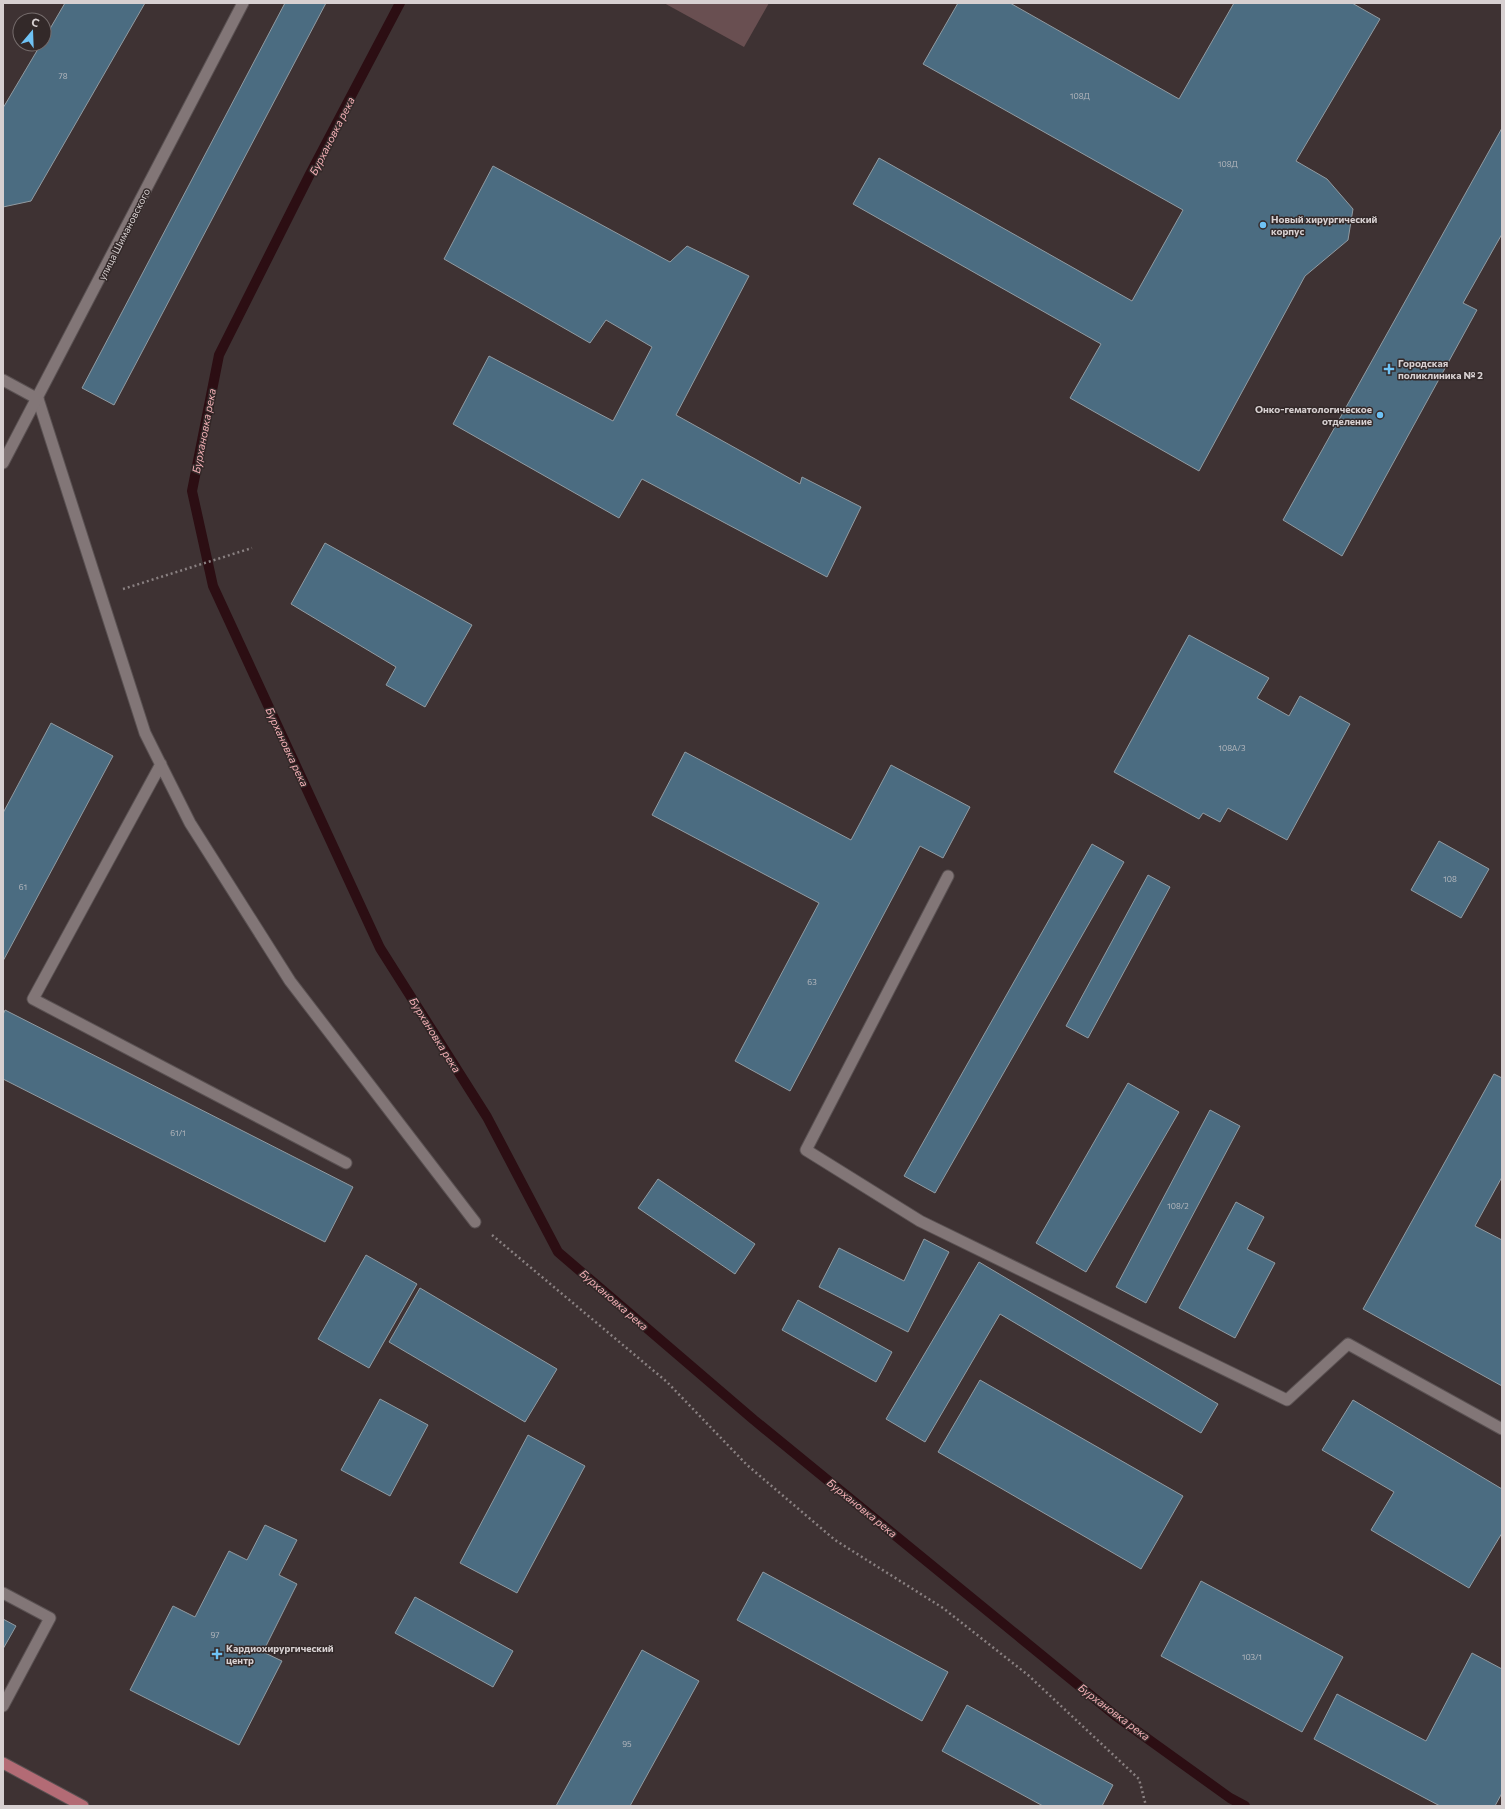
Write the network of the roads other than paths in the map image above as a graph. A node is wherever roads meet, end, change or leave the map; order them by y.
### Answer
1 (243, 3) edge
2 (3, 380) edge
3 (38, 399) junction
4 (3, 464) edge
5 (161, 764) junction
6 (948, 876) dead end
7 (346, 1163) dead end
8 (475, 1222) road end
9 (1502, 1429) edge
10 (3, 1592) edge
11 (3, 1706) edge
12 (3, 1763) edge
13 (83, 1806) edge

1 - 3 street, улица Шимановского
2 - 3 street
3 - 4 street, улица Шимановского
3 - 5 street
5 - 7 street
5 - 8 street
6 - 9 street
10 - 11 street
12 - 13 main road

